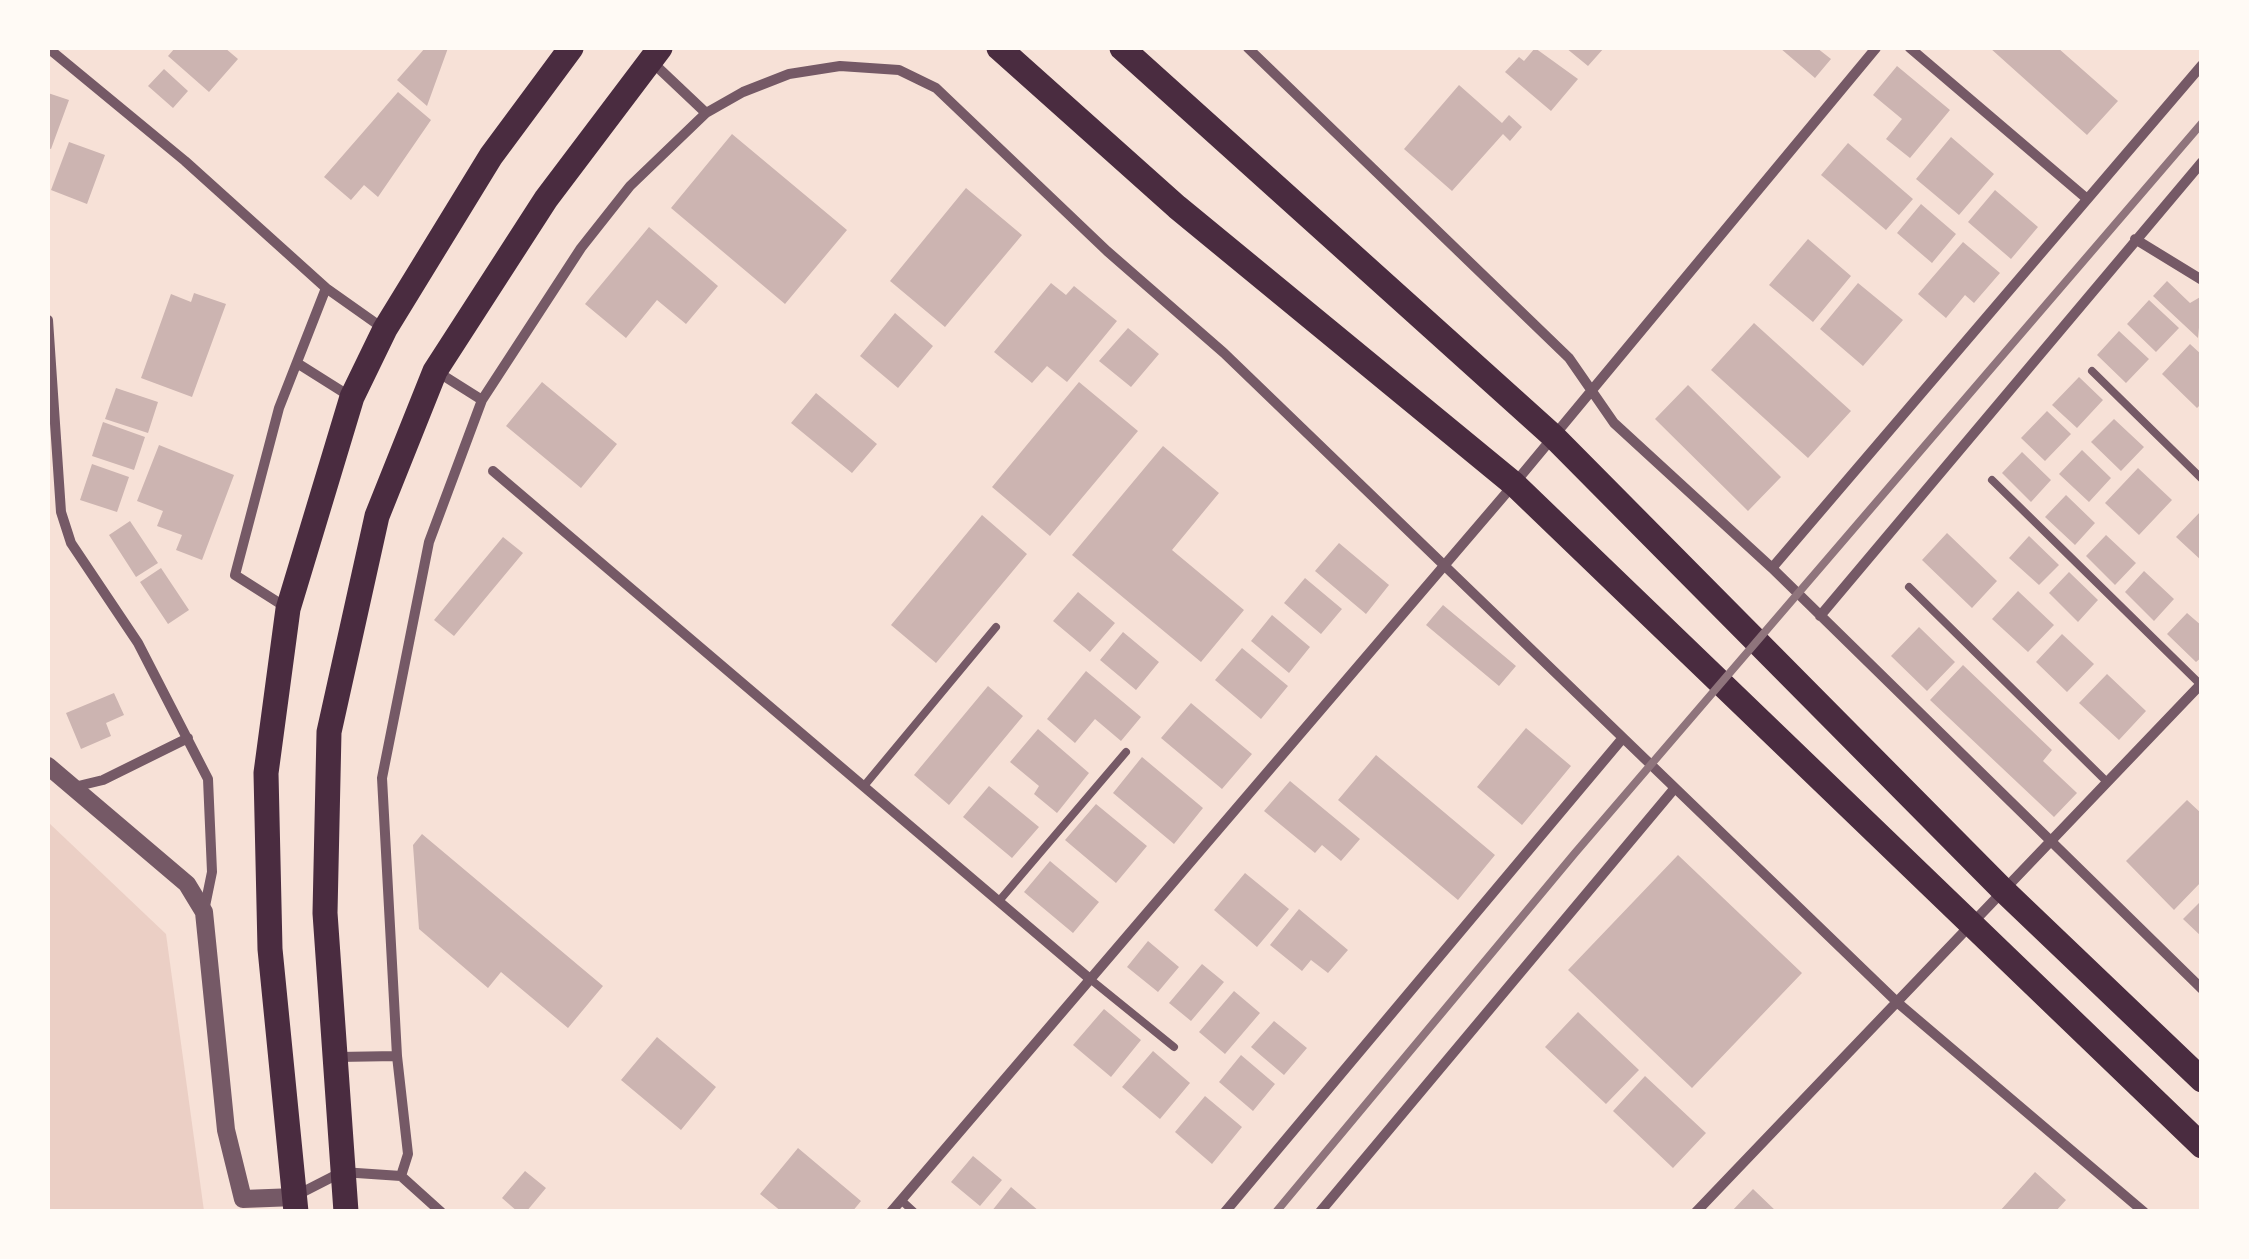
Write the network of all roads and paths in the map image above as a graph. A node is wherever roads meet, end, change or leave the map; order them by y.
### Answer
1 (48, 48) edge
2 (571, 48) edge
3 (999, 48) edge
4 (1122, 48) edge
5 (1248, 48) edge
6 (1876, 48) edge
7 (1910, 48) edge
8 (655, 54) edge
9 (2202, 65) edge
10 (706, 112) junction
11 (2202, 162) edge
12 (2086, 198) junction
13 (2136, 239) junction
14 (2202, 280) edge
15 (326, 288) junction
16 (48, 320) edge
17 (384, 329) junction
18 (297, 363) junction
19 (436, 371) junction
20 (2092, 371) dead end
21 (1593, 388) junction
22 (352, 397) junction
23 (482, 400) junction
24 (1553, 436) junction
25 (493, 470) dead end
26 (2202, 479) edge
27 (1992, 480) dead end
28 (1514, 484) junction
29 (1442, 567) junction
30 (1772, 568) junction
31 (1909, 587) dead end
32 (288, 609) junction
33 (1820, 616) junction
34 (996, 628) dead end
35 (2201, 684) edge
36 (188, 738) junction
37 (1622, 739) junction
38 (1126, 752) dead end
39 (48, 766) edge
40 (2106, 781) junction
41 (864, 786) junction
42 (73, 788) junction
43 (1674, 789) junction
44 (2049, 839) junction
45 (2003, 890) junction
46 (1000, 902) junction
47 (204, 912) junction
48 (1972, 923) junction
49 (1090, 979) junction
50 (2202, 989) edge
51 (1898, 1003) junction
52 (1174, 1047) dead end
53 (397, 1056) junction
54 (335, 1058) junction
55 (2202, 1080) edge
56 (2202, 1146) edge
57 (342, 1172) junction
58 (401, 1176) junction
59 (901, 1200) junction
60 (295, 1204) edge
61 (243, 1206) edge
62 (346, 1212) edge
63 (441, 1212) edge
64 (890, 1212) edge
65 (914, 1212) edge
66 (1226, 1212) edge
67 (1320, 1212) edge
68 (1696, 1212) edge
69 (2144, 1212) edge

1 - 15 street
2 - 17 highway
3 - 28 highway
4 - 24 highway
5 - 21 street
6 - 21 street
7 - 12 street
8 - 10 street
8 - 19 highway
9 - 12 street
10 - 23 street
10 - 29 street
11 - 13 street
12 - 30 street
13 - 14 street
13 - 33 street
15 - 17 street
15 - 18 street
16 - 36 street
17 - 22 highway
18 - 22 street
18 - 32 street
19 - 23 street
19 - 54 highway
20 - 26 lane
21 - 24 street
21 - 30 street
22 - 32 highway
23 - 53 street
24 - 28 street
24 - 45 highway
25 - 41 street
27 - 35 lane
28 - 29 street
28 - 48 highway
29 - 37 street
29 - 49 street
30 - 33 street
31 - 40 lane
32 - 60 highway
33 - 44 street
34 - 41 lane
35 - 40 street
36 - 42 street
36 - 47 street
37 - 43 street
37 - 66 street
38 - 46 lane
39 - 42 street
40 - 44 street
41 - 46 street
42 - 47 street
43 - 51 street
43 - 67 street
44 - 45 street
44 - 50 street
45 - 48 street
45 - 55 highway
46 - 49 street
47 - 61 street
48 - 51 street
48 - 56 highway
49 - 52 lane
49 - 59 street
51 - 68 street
51 - 69 street
53 - 54 street
53 - 58 street
54 - 57 highway
57 - 58 street
57 - 60 street
57 - 62 highway
58 - 63 street
59 - 64 street
59 - 65 lane
60 - 61 street

